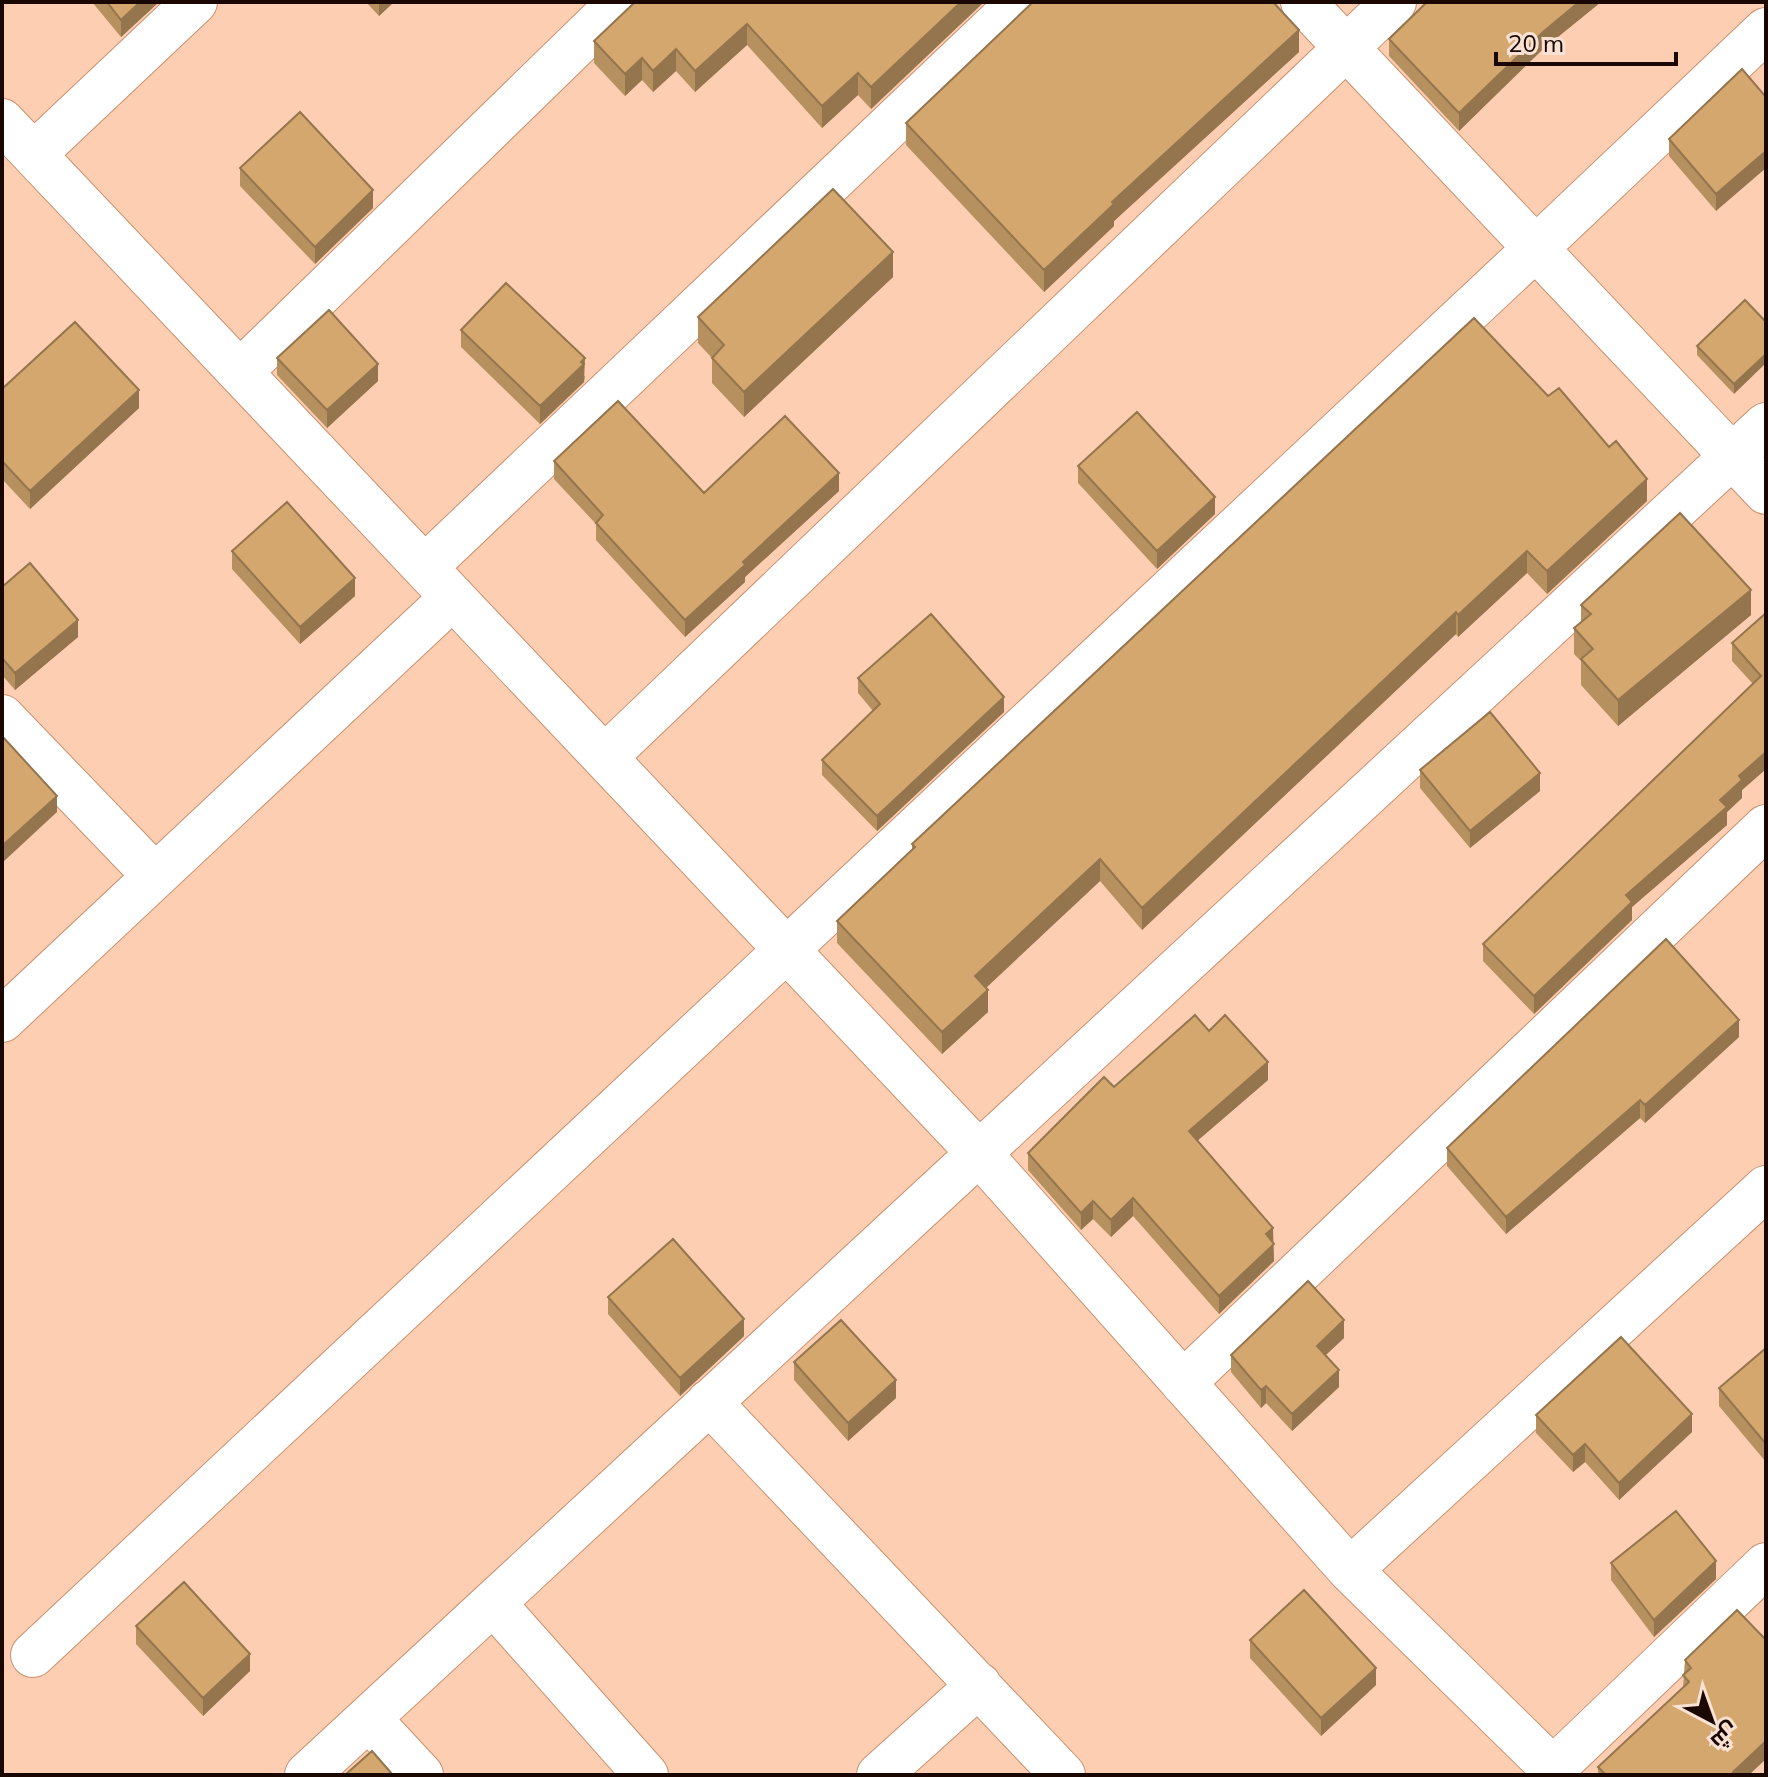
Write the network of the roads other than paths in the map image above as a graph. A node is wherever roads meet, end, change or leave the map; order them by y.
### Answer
1 (195, 2) edge
2 (620, 2) edge
3 (1020, 2) edge
4 (1303, 2) edge
5 (1394, 2) edge
6 (1766, 30) edge
7 (1346, 48) junction
8 (2, 121) edge
9 (34, 154) junction
10 (1536, 248) junction
11 (240, 372) junction
12 (1766, 425) edge
13 (1733, 456) junction
14 (1766, 492) edge
15 (439, 582) junction
16 (2, 717) edge
17 (605, 757) junction
18 (1766, 827) edge
19 (155, 876) junction
20 (787, 950) junction
21 (2, 1020) edge
22 (978, 1152) junction
23 (1766, 1188) edge
24 (1183, 1383) junction
25 (709, 1402) junction
26 (1766, 1565) edge
27 (1350, 1570) junction
28 (494, 1604) junction
29 (33, 1655) dead end
30 (979, 1685) junction
31 (369, 1719) junction
32 (1556, 1772) edge
33 (307, 1775) edge
34 (421, 1775) edge
35 (646, 1775) edge
36 (879, 1775) edge
37 (1063, 1775) edge

1 - 9 street
2 - 11 street
3 - 15 street
4 - 7 street
5 - 7 street
6 - 10 street
7 - 10 street
7 - 17 street
8 - 9 street
9 - 11 street
10 - 13 street
10 - 20 street
11 - 15 street
12 - 13 street
13 - 14 street
13 - 22 street
15 - 17 street
15 - 19 street
16 - 19 street
17 - 20 street
18 - 24 street
19 - 21 street
20 - 22 street
20 - 29 street
22 - 24 street
22 - 25 street
23 - 27 street
24 - 27 street
25 - 28 street
25 - 30 street
26 - 32 street
27 - 32 street
28 - 31 street
28 - 35 street
30 - 36 street
30 - 37 street
31 - 33 street
31 - 34 street

